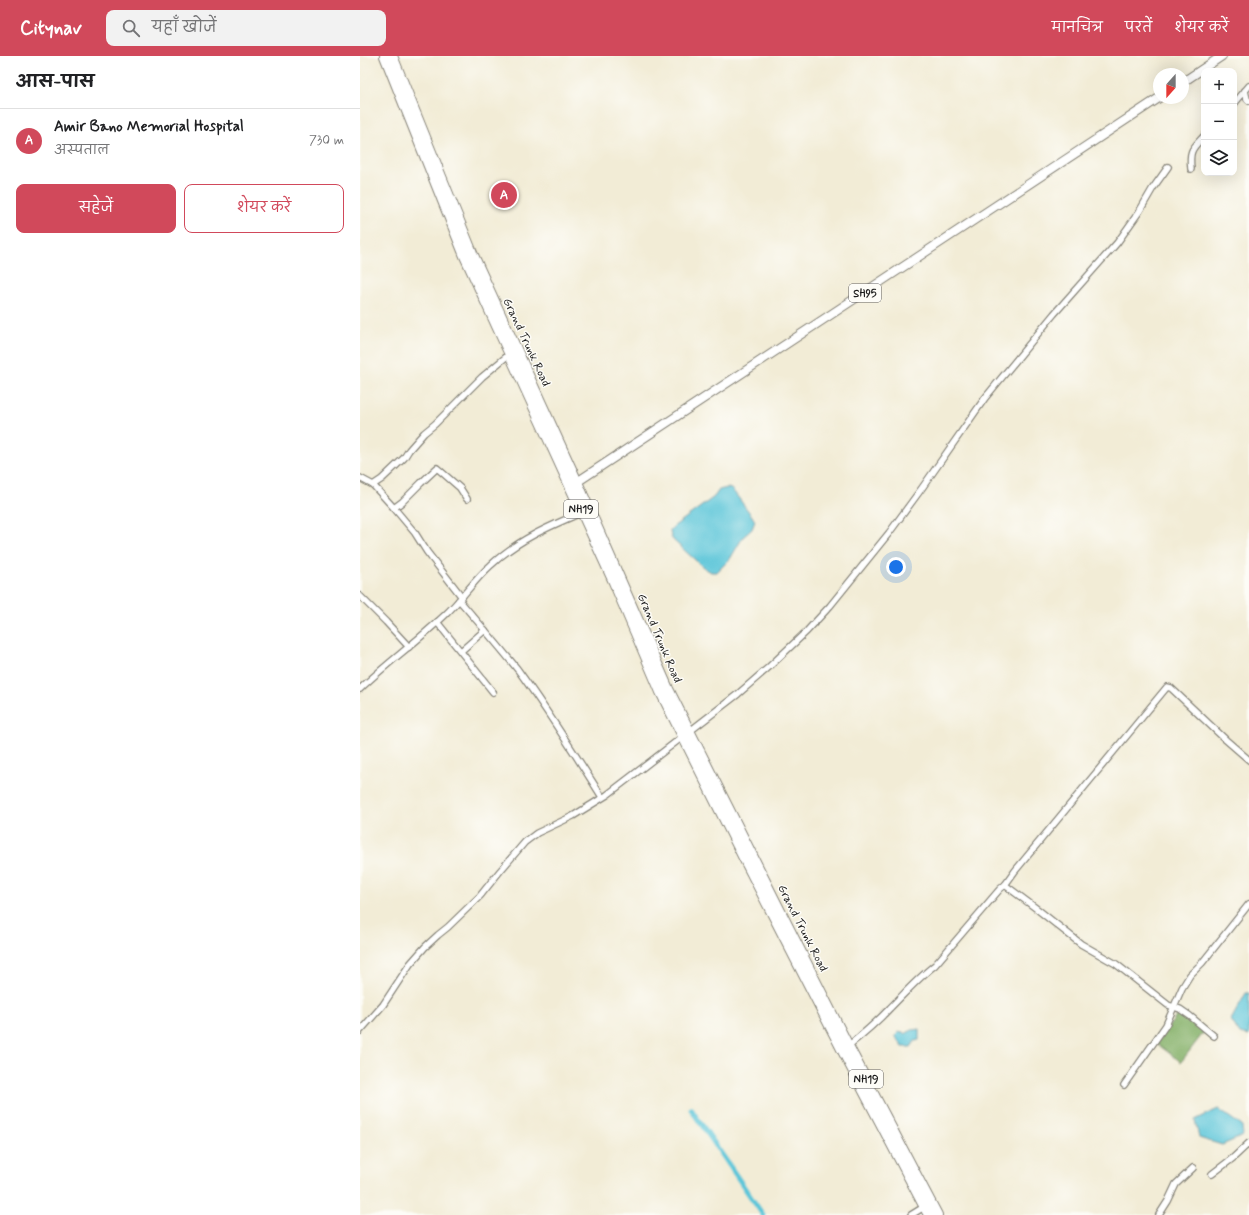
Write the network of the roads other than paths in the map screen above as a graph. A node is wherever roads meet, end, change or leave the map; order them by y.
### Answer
1 (385, 56) edge
2 (392, 56) edge
3 (1222, 56) edge
4 (1189, 78) edge
5 (399, 82) junction
6 (1247, 88) edge
7 (1237, 100) edge
8 (1249, 101) edge
9 (1153, 102) edge
10 (1201, 140) edge
11 (1168, 167) dead end
12 (1191, 169) dead end
13 (514, 354) junction
14 (360, 478) edge
15 (373, 485) junction
16 (574, 486) junction
17 (466, 498) dead end
18 (394, 508) junction
19 (586, 511) junction
20 (360, 596) edge
21 (460, 598) junction
22 (437, 622) junction
23 (485, 630) junction
24 (408, 647) junction
25 (461, 651) junction
26 (360, 689) edge
27 (493, 692) dead end
28 (686, 733) junction
29 (1249, 760) edge
30 (602, 797) junction
31 (1005, 885) junction
32 (1249, 904) edge
33 (1174, 1007) junction
34 (360, 1031) edge
35 (1214, 1036) dead end
36 (840, 1037) junction
37 (848, 1046) junction
38 (1124, 1085) dead end
39 (886, 1127) junction
40 (1249, 1143) edge
41 (1193, 1168) dead end
42 (1212, 1174) dead end
43 (916, 1184) junction
44 (927, 1211) edge
45 (911, 1215) edge
46 (937, 1215) edge
47 (1159, 1215) edge

1 - 5 highway, Grand Trunk Road / NH19
2 - 5 highway, Grand Trunk Road / NH19
3 - 4 main road
5 - 13 highway, Grand Trunk Road / NH19
6 - 7 street
6 - 8 street
9 - 16 main road, SH95
10 - 12 street
11 - 28 street
13 - 15 street
13 - 16 highway, Grand Trunk Road / NH19
14 - 15 street
15 - 18 street
16 - 19 highway, Grand Trunk Road / NH19
17 - 18 street
18 - 21 street
19 - 21 street
19 - 28 highway, Grand Trunk Road / NH19
20 - 24 street
21 - 22 street
21 - 23 street
22 - 24 street
22 - 25 street
23 - 25 street
23 - 30 street
24 - 26 street
25 - 27 street
28 - 30 street
28 - 36 highway, Grand Trunk Road / NH19
29 - 31 street
30 - 34 street
31 - 33 street
31 - 37 street
32 - 33 street
33 - 35 street
33 - 38 street
36 - 37 highway, Grand Trunk Road / NH19
36 - 39 highway, Grand Trunk Road / NH19
37 - 39 highway, Grand Trunk Road / NH19
39 - 43 highway, Grand Trunk Road / NH19
40 - 42 street
41 - 47 street
43 - 44 highway, Grand Trunk Road / NH19
43 - 46 highway, Grand Trunk Road / NH19
44 - 45 street

